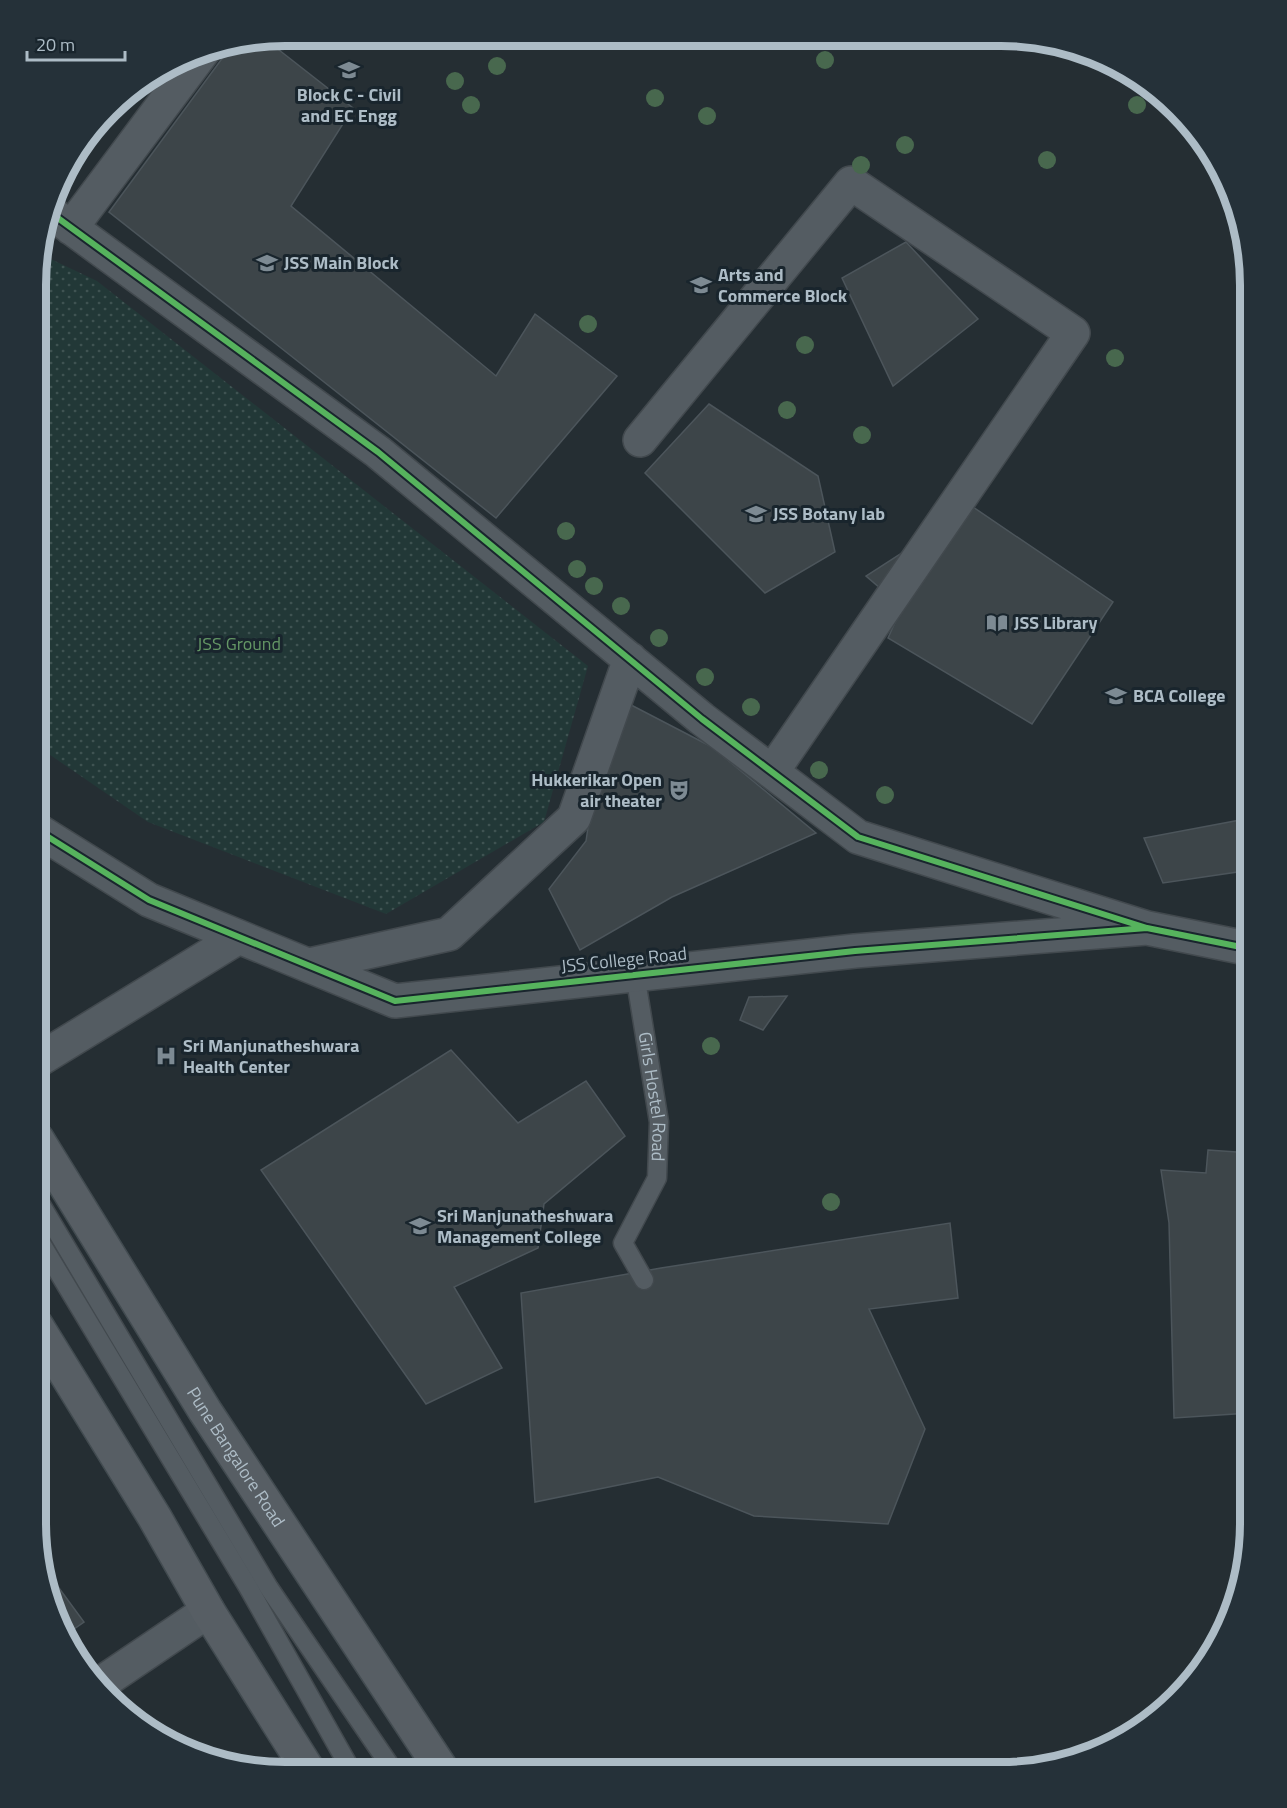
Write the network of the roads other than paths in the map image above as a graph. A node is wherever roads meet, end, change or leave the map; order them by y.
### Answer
1 (190, 67) edge
2 (61, 221) edge
3 (640, 440) dead end
4 (630, 659) junction
5 (772, 772) junction
6 (46, 836) edge
7 (1147, 928) junction
8 (239, 937) junction
9 (1240, 947) edge
10 (309, 965) junction
11 (635, 974) junction
12 (46, 1055) edge
13 (46, 1154) edge
14 (46, 1213) edge
15 (46, 1252) edge
16 (644, 1280) dead end
17 (46, 1341) edge
18 (208, 1611) junction
19 (106, 1680) edge
20 (303, 1762) edge
21 (346, 1762) edge
22 (388, 1762) edge
23 (437, 1762) edge

1 - 2 street
2 - 4 street
3 - 5 street
4 - 5 street
4 - 10 street
5 - 7 street
6 - 8 street, JSS College Road
7 - 9 street, JSS College Road
7 - 11 street, JSS College Road
8 - 10 street, JSS College Road
8 - 12 street
10 - 11 street, JSS College Road
11 - 16 lane, Girls Hostel Road
13 - 23 main road, Pune Bangalore Road
14 - 22 lane
15 - 21 lane
17 - 18 main road
18 - 19 street
18 - 20 main road

